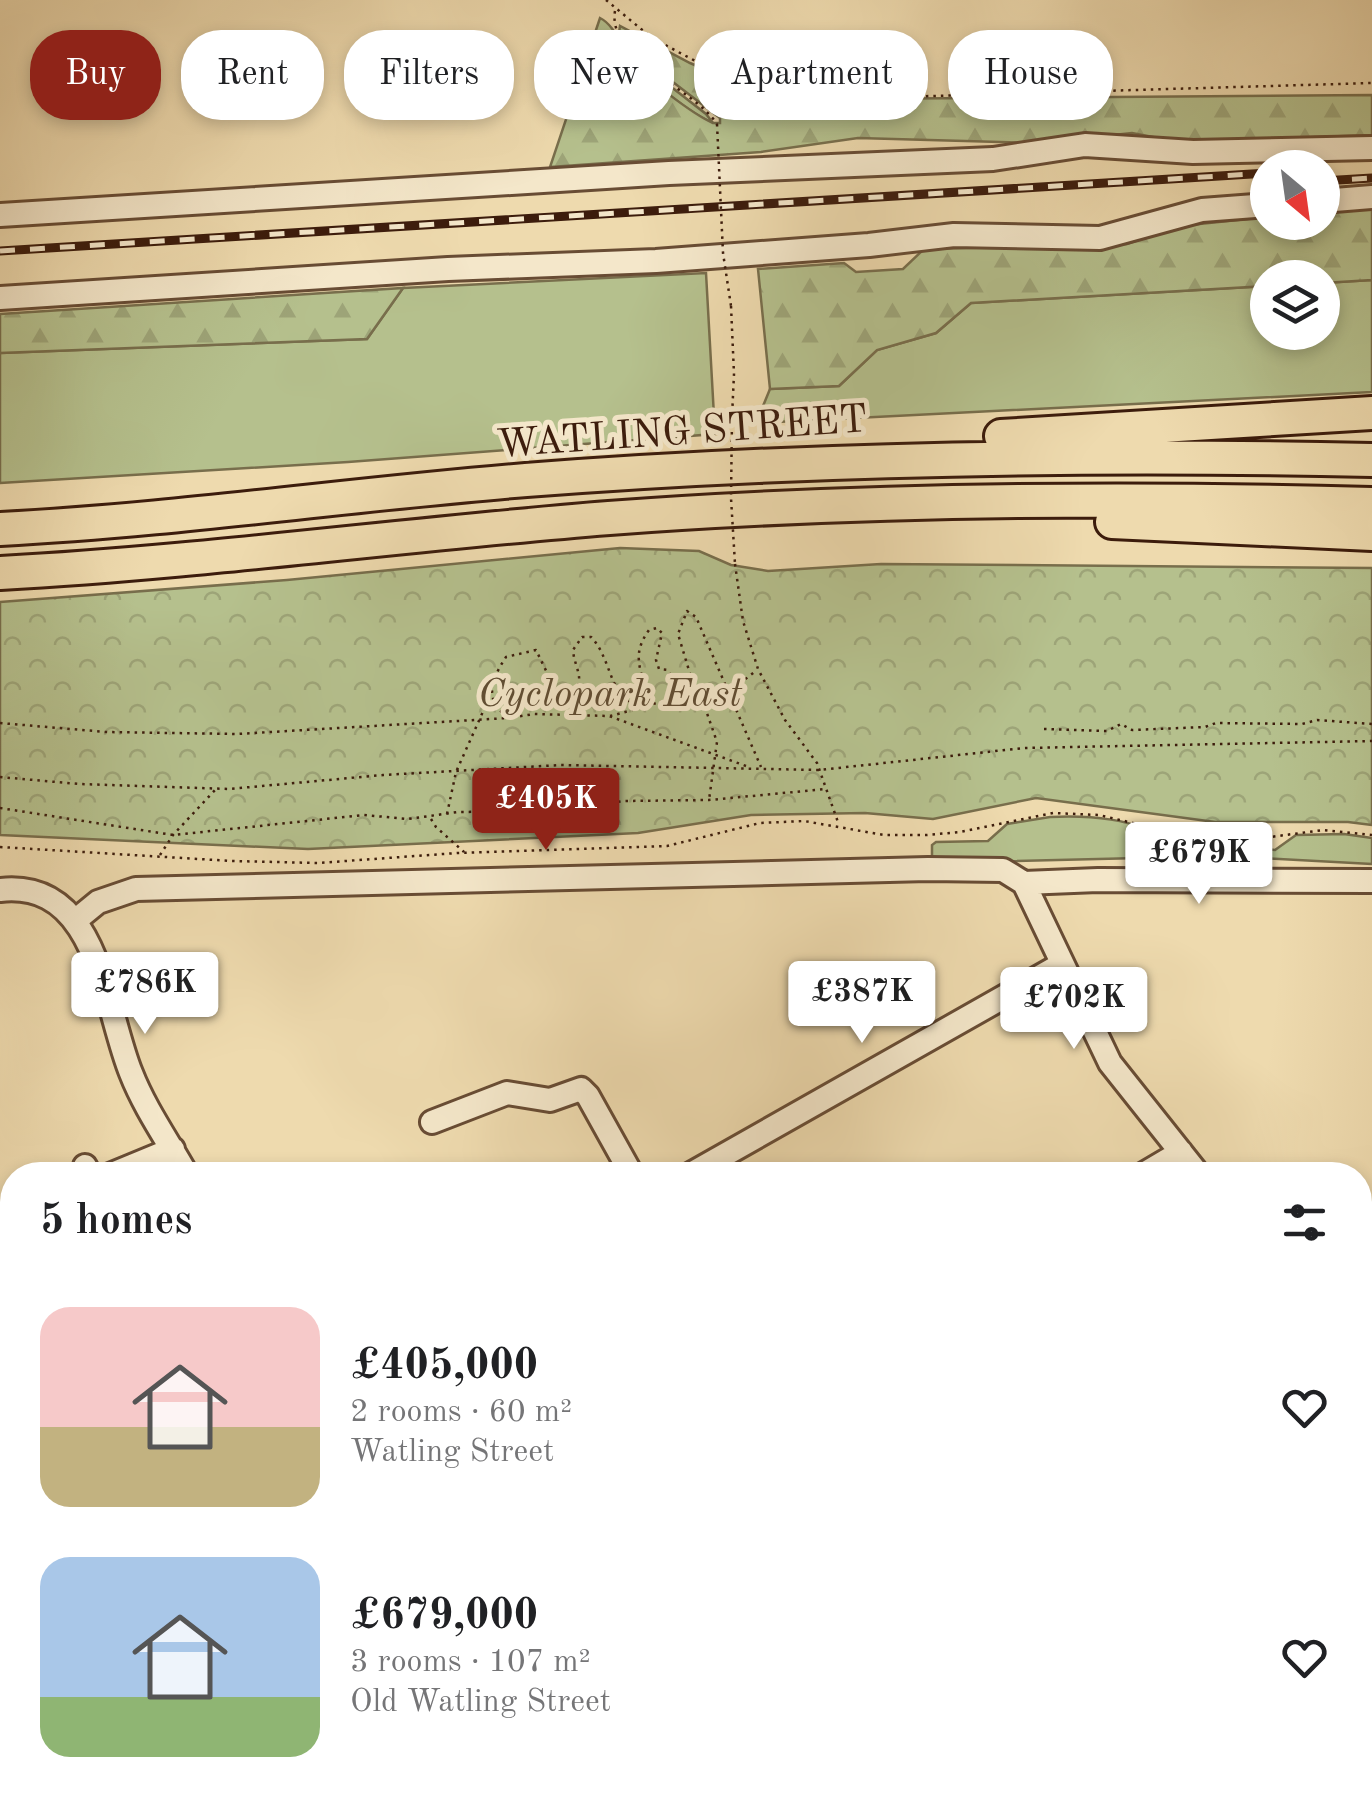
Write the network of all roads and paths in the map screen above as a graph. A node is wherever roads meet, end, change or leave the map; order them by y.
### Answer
1 (606, 0) edge
2 (615, 10) junction
3 (1372, 82) edge
4 (1372, 148) edge
5 (1372, 198) edge
6 (1340, 200) edge
7 (1250, 206) edge
8 (0, 214) edge
9 (0, 298) edge
10 (1372, 413) edge
11 (936, 458) junction
12 (1372, 460) edge
13 (930, 502) junction
14 (1372, 504) edge
15 (0, 530) edge
16 (1372, 534) edge
17 (0, 573) edge
18 (758, 669) junction
19 (694, 686) junction
20 (727, 692) junction
21 (490, 694) junction
22 (686, 694) junction
23 (701, 696) junction
24 (609, 716) junction
25 (509, 718) junction
26 (479, 719) junction
27 (0, 723) edge
28 (1372, 724) edge
29 (1044, 728) dead end
30 (1372, 742) edge
31 (714, 755) junction
32 (713, 767) junction
33 (751, 768) junction
34 (761, 768) junction
35 (819, 770) junction
36 (456, 772) junction
37 (0, 777) edge
38 (216, 789) junction
39 (826, 789) junction
40 (709, 800) junction
41 (0, 808) edge
42 (447, 814) junction
43 (430, 818) junction
44 (840, 826) junction
45 (1372, 834) edge
46 (173, 835) junction
47 (0, 847) edge
48 (466, 853) junction
49 (160, 855) junction
50 (1372, 881) edge
51 (1024, 883) junction
52 (0, 890) edge
53 (76, 920) junction
54 (1062, 964) junction
55 (432, 1122) dead end
56 (173, 1149) junction
57 (1181, 1152) junction
58 (142, 1162) edge
59 (180, 1162) edge
60 (625, 1162) edge
61 (712, 1162) edge
62 (1164, 1162) edge
63 (1189, 1162) edge

1 - 2 path
2 - 3 path
2 - 18 path, bridge
4 - 8 street
5 - 6 street
7 - 9 street
10 - 11 highway
11 - 12 highway, WATLING STREET
11 - 15 highway, WATLING STREET
13 - 14 highway, WATLING STREET
13 - 16 highway
13 - 17 highway, WATLING STREET
18 - 20 path
18 - 35 path
19 - 20 path
19 - 22 path
19 - 23 path
20 - 23 path
20 - 34 path
21 - 22 path
21 - 25 path
21 - 26 path
22 - 23 path
22 - 24 path
23 - 31 path
24 - 25 path
24 - 31 path
25 - 26 path
26 - 27 path
26 - 36 path
28 - 29 path
30 - 35 path
31 - 32 path
31 - 33 path
32 - 33 path
32 - 36 path
32 - 40 path
33 - 34 path
34 - 35 path
35 - 39 path
36 - 38 path
36 - 42 path
37 - 38 path
38 - 46 path
39 - 40 path
39 - 44 path
40 - 42 path
41 - 46 path
42 - 43 path
43 - 46 path
43 - 48 path
44 - 45 path
44 - 48 path
46 - 49 path
47 - 49 path
48 - 49 path
50 - 51 street
51 - 53 street
51 - 54 street
52 - 53 street
53 - 56 street
54 - 57 street
54 - 61 street
55 - 60 street
56 - 58 street
56 - 59 street
57 - 62 street
57 - 63 street

